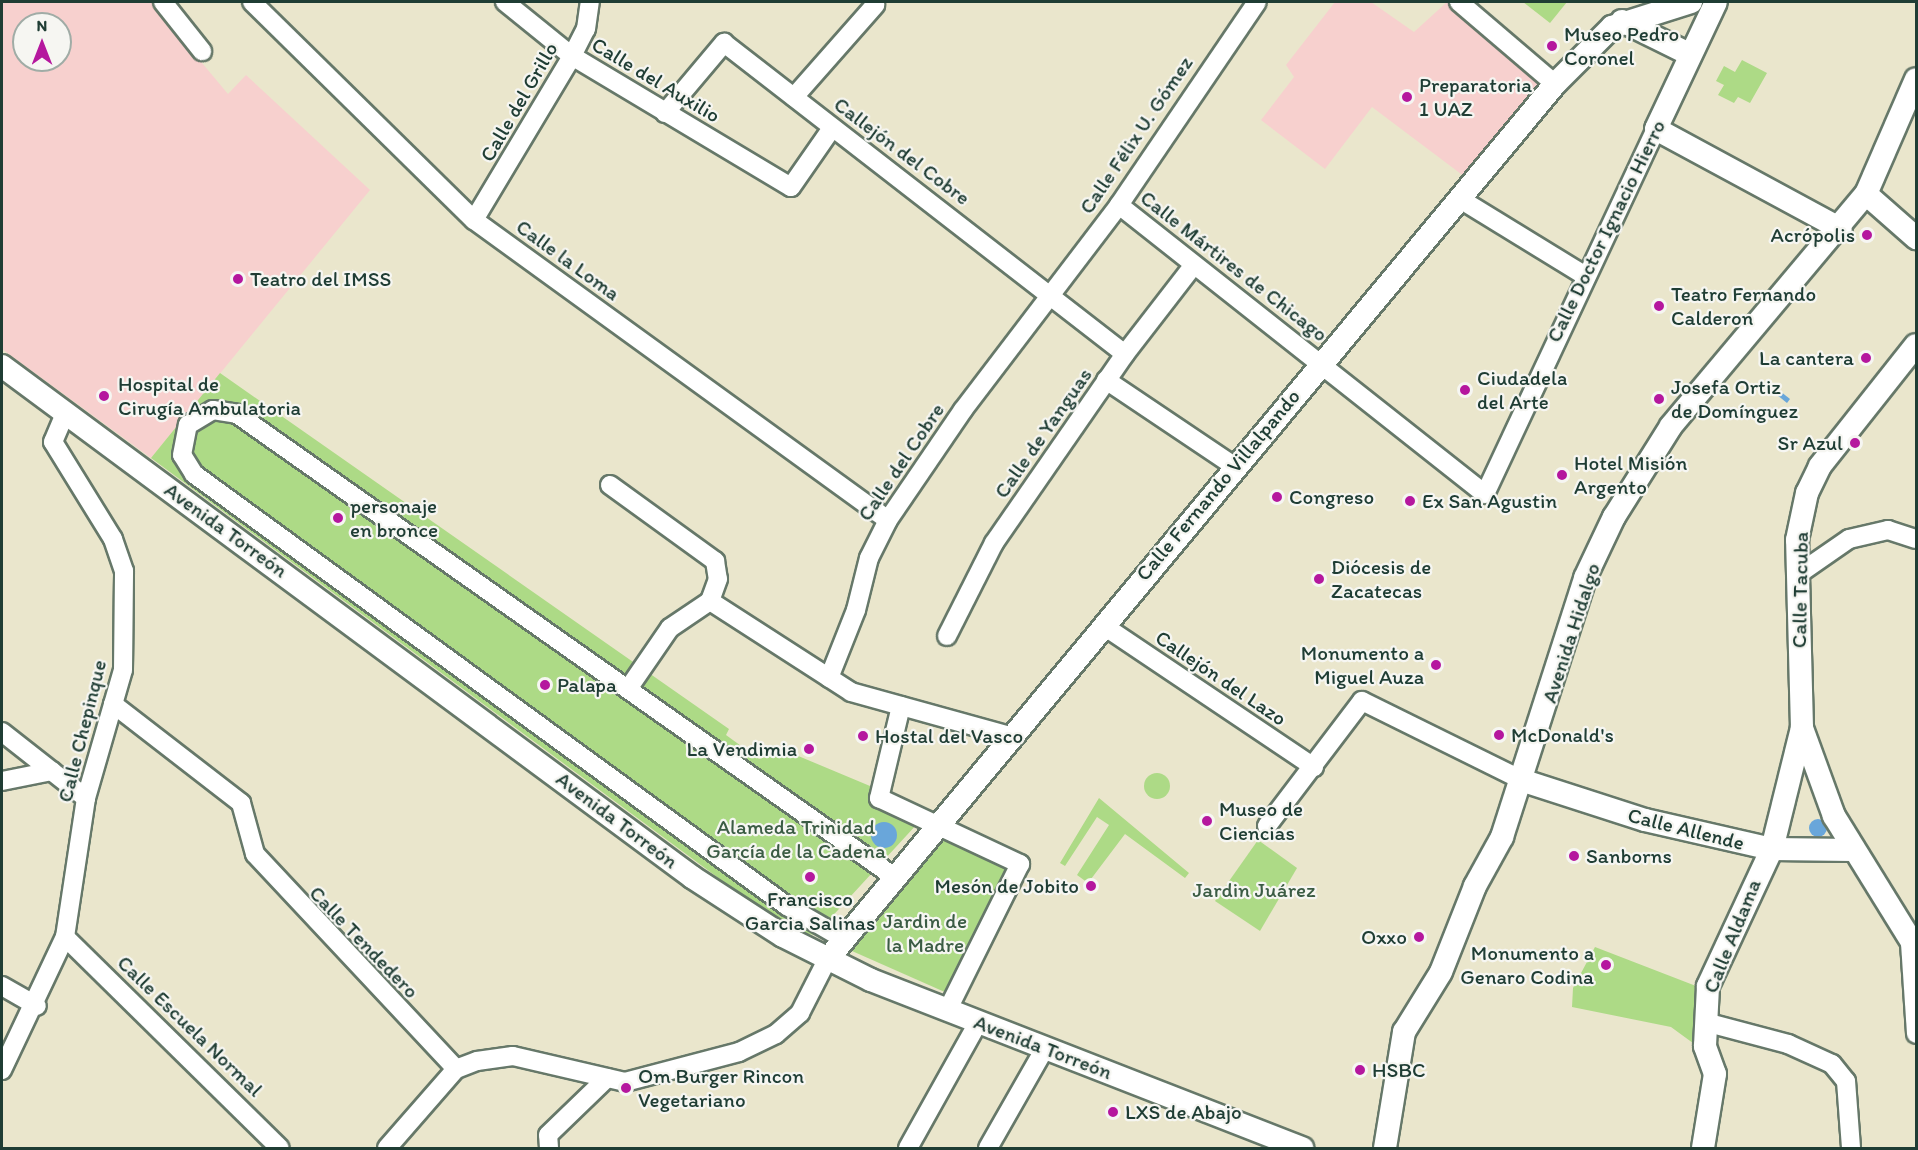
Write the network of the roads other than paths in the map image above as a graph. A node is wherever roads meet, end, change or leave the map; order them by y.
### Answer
1 (163, 2) edge
2 (252, 2) edge
3 (505, 2) edge
4 (590, 2) edge
5 (1257, 2) edge
6 (1459, 2) edge
7 (1691, 2) edge
8 (1716, 2) edge
9 (875, 5) dead end
10 (1622, 21) junction
11 (202, 51) dead end
12 (1689, 54) junction
13 (572, 56) junction
14 (1917, 79) edge
15 (1555, 84) junction
16 (794, 97) junction
17 (665, 113) junction
18 (832, 128) junction
19 (1656, 129) junction
20 (1866, 194) junction
21 (1460, 199) junction
22 (1119, 205) junction
23 (474, 220) junction
24 (1841, 229) junction
25 (1917, 238) edge
26 (1193, 266) junction
27 (1584, 275) junction
28 (1054, 294) junction
29 (1917, 345) edge
30 (1125, 354) junction
31 (1321, 363) junction
32 (2, 366) edge
33 (1106, 380) junction
34 (66, 412) junction
35 (1234, 466) junction
36 (610, 485) dead end
37 (1485, 494) joint
38 (888, 520) junction
39 (1916, 537) edge
40 (1797, 575) junction
41 (710, 601) junction
42 (1104, 626) junction
43 (947, 636) dead end
44 (829, 678) junction
45 (628, 689) junction
46 (113, 704) junction
47 (901, 706) junction
48 (1802, 728) junction
49 (2, 732) edge
50 (1010, 736) junction
51 (1314, 768) junction
52 (52, 771) junction
53 (2, 781) edge
54 (1524, 781) junction
55 (86, 798) junction
56 (939, 825) junction
57 (1267, 826) dead end
58 (1772, 849) junction
59 (1852, 850) junction
60 (893, 876) junction
61 (65, 938) junction
62 (842, 938) junction
63 (1913, 946) edge
64 (827, 960) junction
65 (2, 986) edge
66 (37, 1006) junction
67 (947, 1011) junction
68 (1705, 1022) junction
69 (978, 1023) junction
70 (1917, 1034) edge
71 (1045, 1048) junction
72 (456, 1069) junction
73 (2, 1070) edge
74 (607, 1078) junction
75 (394, 1145) edge
76 (280, 1149) edge
77 (549, 1149) edge
78 (908, 1149) edge
79 (988, 1149) edge
80 (1302, 1149) edge
81 (1385, 1149) edge
82 (1703, 1149) edge
83 (1851, 1149) edge

1 - 11 street
2 - 23 street, Calle la Loma
3 - 13 street, Calle del Auxilio
4 - 13 street, Calle del Grillo
5 - 22 street, Calle Félix U. Gómez
6 - 15 street
7 - 10 street
8 - 12 street, Calle Doctor Ignacio Hierro
9 - 16 street
10 - 12 street
10 - 15 street, Calle Fernando Villalpando
12 - 19 street, Calle Doctor Ignacio Hierro
13 - 17 street, Calle del Auxilio
13 - 23 street, Calle del Grillo
14 - 20 street, Avenida Hidalgo
15 - 21 street, Calle Fernando Villalpando
16 - 17 street, Callejón del Cobre
16 - 18 street, Callejón del Cobre
17 - 18 street, Calle del Auxilio
18 - 28 street, Callejón del Cobre
19 - 24 street
19 - 27 street, Calle Doctor Ignacio Hierro
20 - 24 street, Avenida Hidalgo
20 - 25 street
21 - 27 street
21 - 31 street, Calle Fernando Villalpando
22 - 26 street, Calle Mártires de Chicago
22 - 28 street, Calle Félix U. Gómez
23 - 38 street, Calle la Loma
24 - 54 street, Avenida Hidalgo
26 - 30 street, Calle de Yanguas
26 - 31 street, Calle Mártires de Chicago
27 - 37 street, Calle Doctor Ignacio Hierro
28 - 30 street, Callejón del Cobre
28 - 38 street, Calle del Cobre
29 - 40 street, Calle Tacuba
30 - 33 street, Calle de Yanguas
31 - 35 street, Calle Fernando Villalpando
31 - 37 street, Calle Mártires de Chicago
32 - 34 street, Avenida Torreón
33 - 35 street
33 - 43 street, Calle de Yanguas
34 - 46 street, Calle Chepinque
34 - 64 street, Avenida Torreón
35 - 42 street, Calle Fernando Villalpando
36 - 41 street
38 - 44 street, Calle del Cobre
39 - 40 street
40 - 48 street, Calle Tacuba
41 - 44 street
41 - 45 street
42 - 50 street, Calle Fernando Villalpando
42 - 51 street, Callejón del Lazo
44 - 47 street
45 - 60 street
45 - 62 street
46 - 55 street, Calle Chepinque
46 - 72 street, Calle Tendedero
47 - 50 street
47 - 56 street
48 - 58 street, Calle Aldama
48 - 59 street
49 - 52 street
50 - 56 street, Calle Fernando Villalpando
51 - 54 street
51 - 57 street
52 - 53 street
52 - 55 street
54 - 58 street, Calle Allende
54 - 81 street, Avenida Hidalgo
55 - 61 street, Calle Chepinque
56 - 60 street, Calle Fernando Villalpando
56 - 67 street
58 - 59 street, Calle Allende
58 - 68 street, Calle Aldama
59 - 63 street
60 - 62 street, Calle Fernando Villalpando
61 - 66 street, Calle Chepinque
61 - 76 street, Calle Escuela Normal
62 - 64 street, Calle Fernando Villalpando
63 - 70 street
64 - 67 street, Avenida Torreón
64 - 74 street
65 - 66 street
66 - 73 street, Calle Chepinque
67 - 69 street, Avenida Torreón
68 - 82 street, Calle Aldama
68 - 83 street
69 - 71 street, Avenida Torreón
69 - 78 street
71 - 79 street
71 - 80 street, Avenida Torreón
72 - 74 street
72 - 75 street
74 - 77 street

